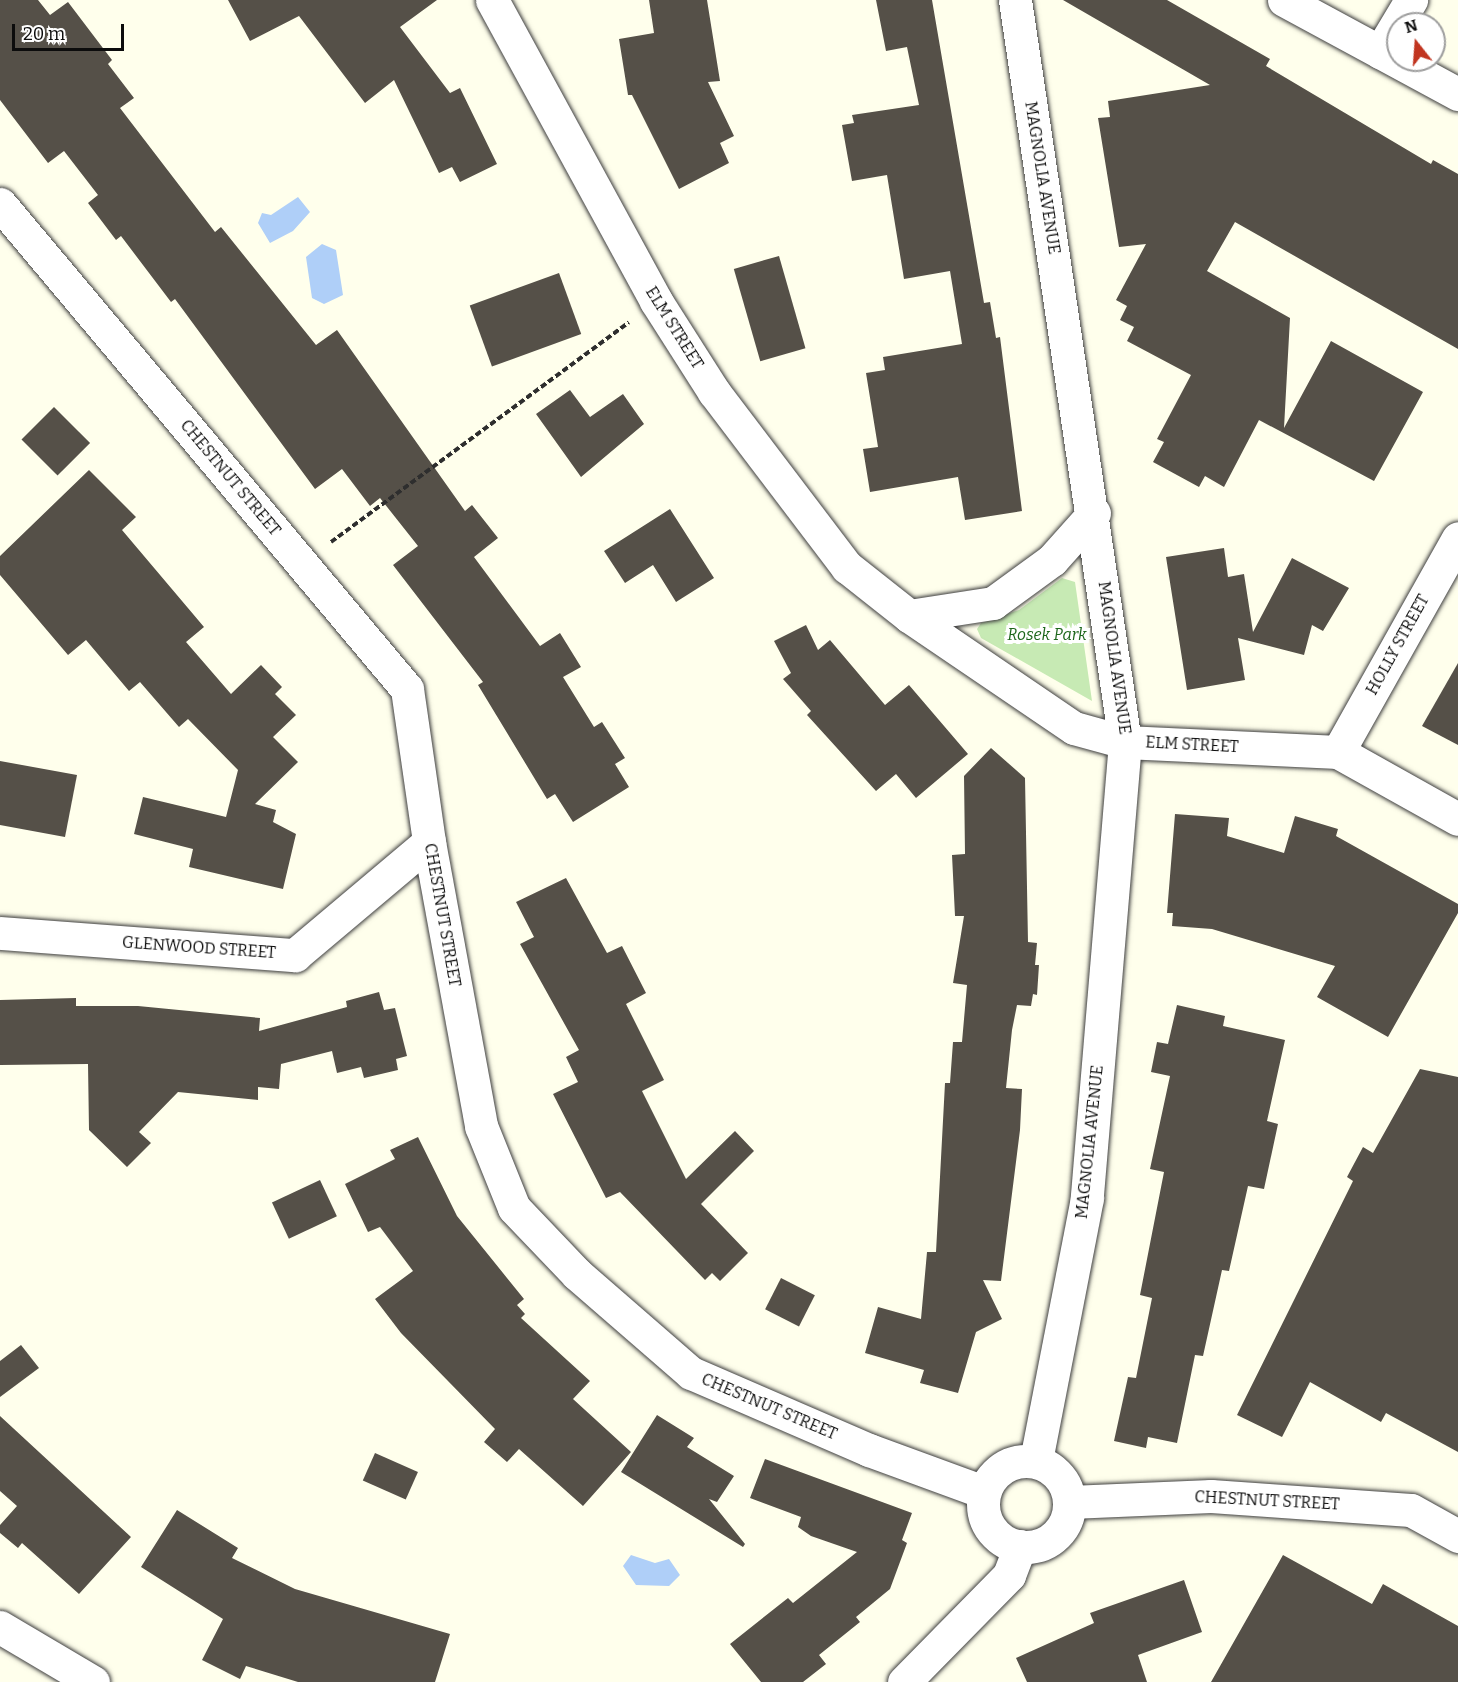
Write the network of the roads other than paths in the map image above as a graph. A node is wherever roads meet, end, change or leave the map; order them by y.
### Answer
1 (492, 0) edge
2 (1015, 0) edge
3 (1284, 0) edge
4 (1411, 0) edge
5 (1380, 52) junction
6 (1458, 94) edge
7 (2, 212) edge
8 (1094, 513) junction
9 (1458, 538) edge
10 (909, 616) junction
11 (1125, 742) junction
12 (1338, 752) junction
13 (1458, 819) edge
14 (429, 842) junction
15 (0, 933) edge
16 (1036, 1461) junction
17 (984, 1492) junction
18 (1070, 1502) junction
19 (1458, 1536) edge
20 (1020, 1546) junction
21 (0, 1628) edge
22 (93, 1682) edge
23 (904, 1682) edge

1 - 10 street, ELM STREET
2 - 8 street, MAGNOLIA AVENUE
3 - 5 street
4 - 5 street
5 - 6 street
7 - 14 street, CHESTNUT STREET
8 - 10 street
8 - 11 street, MAGNOLIA AVENUE
9 - 12 street, HOLLY STREET
10 - 11 street, ELM STREET
11 - 12 street, ELM STREET
11 - 16 street, MAGNOLIA AVENUE
12 - 13 street, ELM STREET
14 - 15 street, GLENWOOD STREET
14 - 17 street, CHESTNUT STREET
16 - 17 street
16 - 18 street
17 - 20 street
18 - 19 street, CHESTNUT STREET
18 - 20 street
20 - 23 street
21 - 22 street

